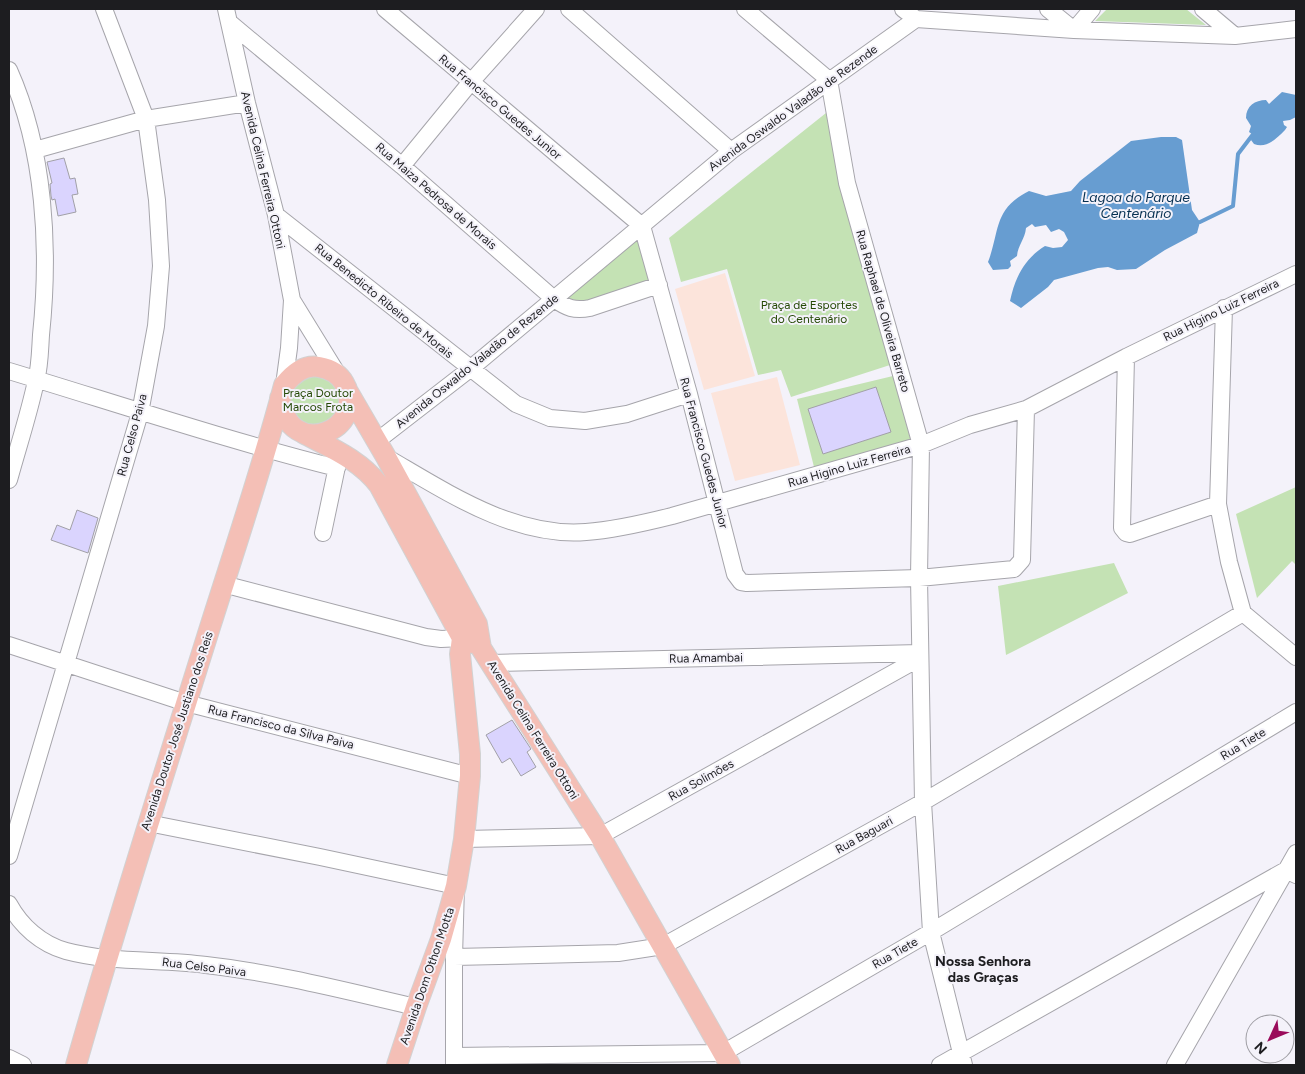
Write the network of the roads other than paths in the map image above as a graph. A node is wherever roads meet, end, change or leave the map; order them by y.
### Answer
1 (104, 9) edge
2 (385, 9) edge
3 (536, 9) edge
4 (569, 9) edge
5 (745, 9) edge
6 (903, 9) edge
7 (1048, 9) edge
8 (1092, 9) edge
9 (1203, 9) edge
10 (228, 16) edge
11 (916, 19) junction
12 (1296, 29) edge
13 (1074, 30) junction
14 (1235, 36) junction
15 (9, 70) edge
16 (829, 80) junction
17 (470, 83) junction
18 (247, 103) junction
19 (146, 118) junction
20 (35, 150) junction
21 (731, 151) junction
22 (402, 166) junction
23 (276, 215) junction
24 (642, 226) junction
25 (1296, 274) edge
26 (659, 284) junction
27 (554, 299) junction
28 (292, 300) junction
29 (1224, 308) junction
30 (1126, 357) junction
31 (470, 369) junction
32 (9, 371) edge
33 (37, 379) junction
34 (344, 384) junction
35 (282, 392) junction
36 (689, 394) junction
37 (1026, 409) junction
38 (140, 413) junction
39 (301, 432) junction
40 (921, 445) junction
41 (382, 449) junction
42 (265, 450) junction
43 (338, 460) junction
44 (9, 480) edge
45 (717, 502) junction
46 (1218, 504) junction
47 (324, 533) dead end
48 (919, 578) junction
49 (223, 584) junction
50 (1243, 613) junction
51 (470, 631) junction
52 (9, 646) edge
53 (486, 655) junction
54 (920, 656) junction
55 (1296, 657) edge
56 (67, 664) junction
57 (186, 703) junction
58 (1296, 712) edge
59 (470, 776) junction
60 (923, 802) junction
61 (148, 823) junction
62 (600, 836) junction
63 (464, 839) junction
64 (1296, 853) edge
65 (9, 856) edge
66 (1291, 873) edge
67 (456, 886) junction
68 (9, 904) edge
69 (931, 932) junction
70 (663, 946) junction
71 (107, 957) junction
72 (454, 957) junction
73 (416, 1007) junction
74 (9, 1058) edge
75 (726, 1059) edge
76 (962, 1059) edge
77 (454, 1060) edge
78 (23, 1065) edge
79 (76, 1065) edge
80 (397, 1065) edge
81 (940, 1065) edge
82 (1175, 1065) edge

1 - 19 street, Rua Celso Paiva
2 - 17 street, Rua Francisco Guedes Junior
3 - 17 street
4 - 21 street
5 - 16 street
6 - 11 street
7 - 13 street
8 - 13 street
9 - 14 street
10 - 18 street, Avenida Celina Ferreira Ottoni
10 - 22 street, Rua Maiza Pedrosa de Morais
11 - 13 street
11 - 16 street, Avenida Oswaldo Valadão de Rezende
12 - 14 street
13 - 14 street
15 - 20 street
16 - 21 street, Avenida Oswaldo Valadão de Rezende
16 - 40 street, Rua Raphael de Oliveira Barreto
17 - 22 street
17 - 24 street, Rua Francisco Guedes Junior
18 - 19 street
18 - 23 street, Avenida Celina Ferreira Ottoni
19 - 20 street
19 - 38 street, Rua Celso Paiva
20 - 33 street
21 - 24 street, Avenida Oswaldo Valadão de Rezende
22 - 27 street, Rua Maiza Pedrosa de Morais
23 - 28 street, Avenida Celina Ferreira Ottoni
23 - 31 street, Rua Benedicto Ribeiro de Morais
24 - 26 street, Rua Francisco Guedes Junior
24 - 27 street, Avenida Oswaldo Valadão de Rezende
25 - 29 street, Rua Higino Luiz Ferreira
26 - 27 street, Rua Maiza Pedrosa de Morais
26 - 36 street, Rua Francisco Guedes Junior
27 - 31 street, Avenida Oswaldo Valadão de Rezende
28 - 34 street, Avenida Celina Ferreira Ottoni
28 - 35 street, Avenida Doutor José Justiano dos Reis
29 - 30 street, Rua Higino Luiz Ferreira
29 - 46 street
30 - 37 street, Rua Higino Luiz Ferreira
30 - 46 street
31 - 36 street, Rua Benedicto Ribeiro de Morais
31 - 41 street, Avenida Oswaldo Valadão de Rezende
32 - 33 street
33 - 38 street
33 - 44 street
34 - 35 main road
34 - 39 main road
34 - 41 main road, Avenida Celina Ferreira Ottoni
35 - 39 main road
35 - 42 main road, Avenida Doutor José Justiano dos Reis
36 - 45 street, Rua Francisco Guedes Junior
37 - 40 street, Rua Higino Luiz Ferreira
37 - 48 street, Rua Francisco Guedes Junior
38 - 42 street
38 - 56 street, Rua Celso Paiva
39 - 43 main road
40 - 45 street, Rua Higino Luiz Ferreira
40 - 48 street, Rua Raphael de Oliveira Barreto
41 - 45 street, Rua Higino Luiz Ferreira
41 - 51 main road, Avenida Celina Ferreira Ottoni
42 - 43 street
42 - 49 main road, Avenida Doutor José Justiano dos Reis
43 - 47 street
43 - 51 main road
45 - 48 street, Rua Francisco Guedes Junior
46 - 50 street
48 - 54 street, Rua Raphael de Oliveira Barreto
49 - 51 street
49 - 57 main road, Avenida Doutor José Justiano dos Reis
50 - 55 street
50 - 60 street, Rua Baguari
51 - 53 main road, Avenida Celina Ferreira Ottoni
51 - 59 main road, Avenida Dom Othon Motta
52 - 56 street, Rua Francisco da Silva Paiva
53 - 54 street, Rua Amambai
53 - 62 main road, Avenida Celina Ferreira Ottoni
54 - 60 street, Rua Raphael de Oliveira Barreto
54 - 62 street, Rua Solimões
56 - 57 street, Rua Francisco da Silva Paiva
56 - 65 street, Rua Celso Paiva
57 - 59 street, Rua Francisco da Silva Paiva
57 - 61 main road, Avenida Doutor José Justiano dos Reis
58 - 69 street, Rua Tiete
59 - 63 main road, Avenida Dom Othon Motta
60 - 69 street, Rua Raphael de Oliveira Barreto
60 - 70 street, Rua Baguari
61 - 67 street
61 - 71 main road, Avenida Doutor José Justiano dos Reis
62 - 63 street, Rua Solimões
62 - 70 main road, Avenida Celina Ferreira Ottoni
63 - 67 main road, Avenida Dom Othon Motta
64 - 66 street
66 - 76 street
66 - 82 street
67 - 72 street
67 - 73 main road, Avenida Dom Othon Motta
68 - 71 street, Rua Celso Paiva
69 - 75 street, Rua Tiete
69 - 76 street, Rua Raphael de Oliveira Barreto
70 - 72 street, Rua Baguari
70 - 75 main road, Avenida Celina Ferreira Ottoni
71 - 73 street, Rua Celso Paiva
71 - 79 main road, Avenida Doutor José Justiano dos Reis
72 - 77 street
73 - 80 main road, Avenida Dom Othon Motta
74 - 78 street
75 - 77 street, Rua Tiete
76 - 81 street

